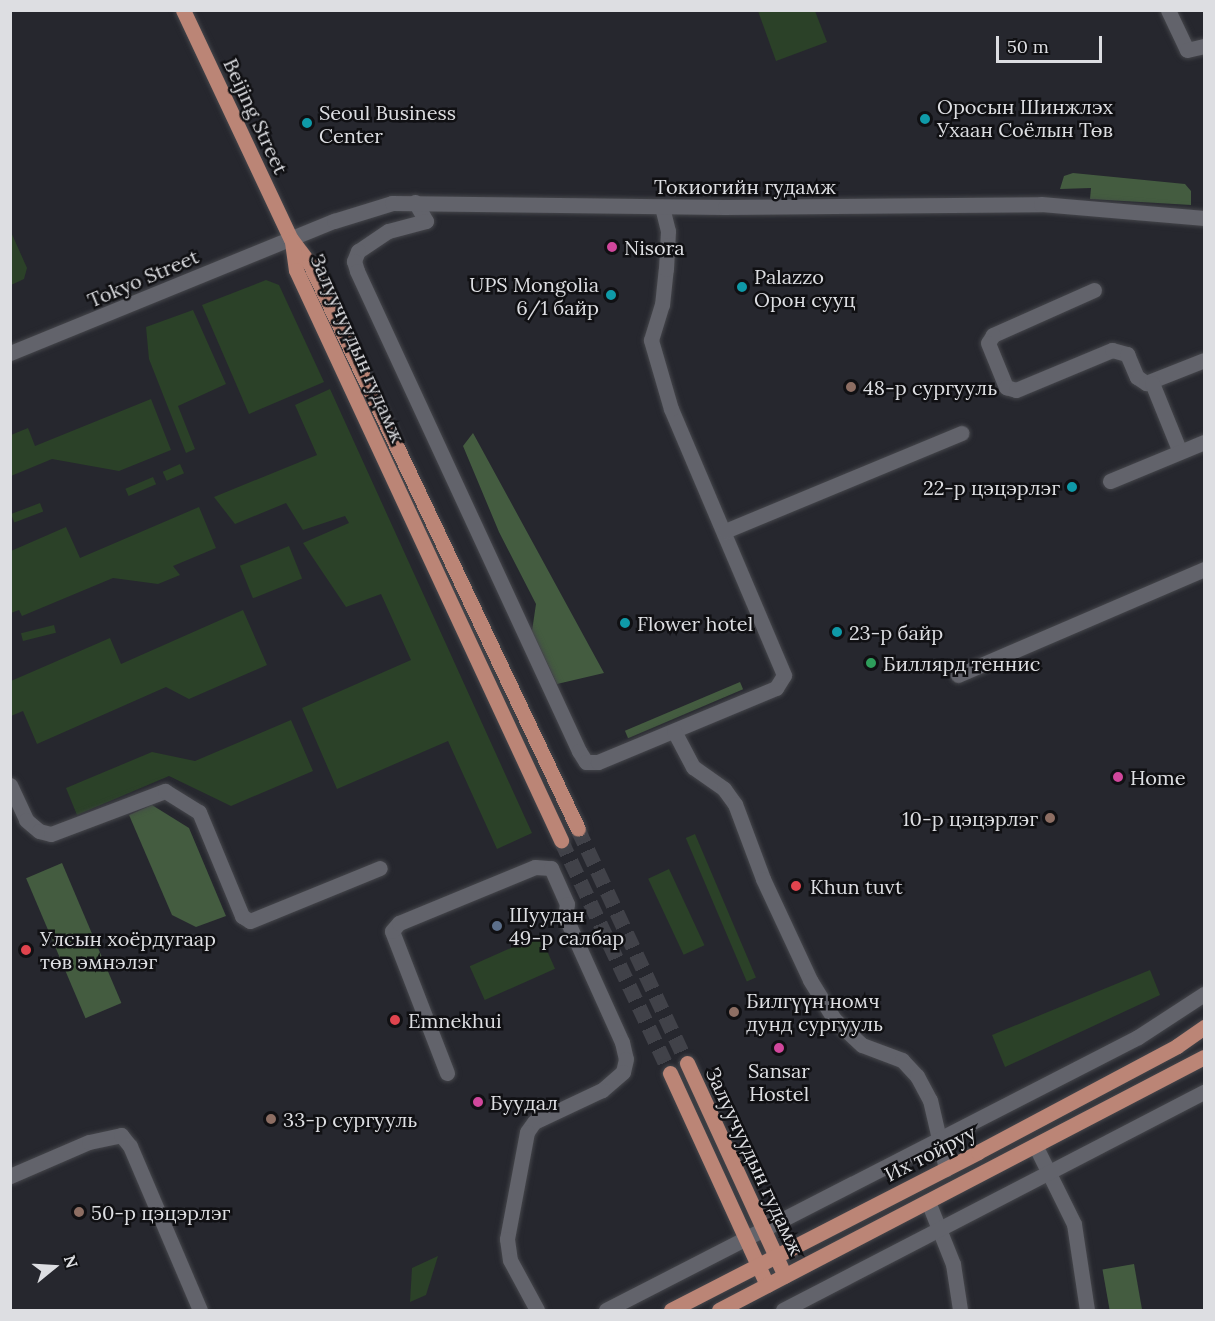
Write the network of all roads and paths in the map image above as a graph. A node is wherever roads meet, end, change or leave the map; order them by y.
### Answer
1 (183, 10) edge
2 (1168, 10) edge
3 (1204, 46) edge
4 (415, 202) junction
5 (662, 207) junction
6 (1204, 218) edge
7 (291, 239) junction
8 (1094, 290) dead end
9 (10, 353) edge
10 (1204, 360) edge
11 (1152, 382) junction
12 (962, 433) dead end
13 (1204, 442) edge
14 (1180, 452) junction
15 (1110, 481) dead end
16 (725, 531) junction
17 (1204, 569) edge
18 (958, 675) dead end
19 (674, 731) junction
20 (10, 785) edge
21 (578, 829) tunnel mouth
22 (561, 840) tunnel mouth
23 (380, 868) dead end
24 (1204, 994) edge
25 (1204, 1027) edge
26 (1204, 1057) edge
27 (687, 1063) tunnel mouth
28 (447, 1073) dead end
29 (670, 1073) tunnel mouth
30 (1204, 1092) edge
31 (938, 1141) junction
32 (1036, 1147) junction
33 (946, 1169) junction
34 (1050, 1173) junction
35 (10, 1176) edge
36 (929, 1204) junction
37 (763, 1228) junction
38 (942, 1229) junction
39 (744, 1237) junction
40 (775, 1255) junction
41 (757, 1265) junction
42 (785, 1276) junction
43 (767, 1286) junction
44 (200, 1311) edge
45 (537, 1311) edge
46 (606, 1311) edge
47 (671, 1311) edge
48 (719, 1311) edge
49 (783, 1311) edge
50 (960, 1311) edge
51 (1087, 1311) edge

1 - 7 main road, Beijing Street
2 - 3 street
4 - 5 street, Токиогийн гудамж
4 - 7 street, Токиогийн гудамж
4 - 19 street
5 - 6 street, Токиогийн гудамж
5 - 16 street
7 - 9 street, Tokyo Street
7 - 21 main road, Залуучуудын гудамж
7 - 22 main road, Залуучуудын гудамж
8 - 11 street
10 - 11 street
11 - 14 street
12 - 16 street
13 - 14 street
14 - 15 street
16 - 19 street
17 - 18 street
19 - 31 street
20 - 23 street
24 - 31 street
25 - 33 main road, Их тойруу
26 - 32 main road
27 - 37 main road, Залуучуудын гудамж
28 - 45 street
29 - 39 main road, Залуучуудын гудамж
30 - 34 street
31 - 33 street
31 - 37 street
32 - 34 street
32 - 36 main road
33 - 40 main road, Их тойруу
34 - 38 street
34 - 51 street
35 - 44 street
36 - 38 street
36 - 42 main road
37 - 39 street
37 - 40 main road, Залуучуудын гудамж
38 - 49 street
38 - 50 street
39 - 41 main road, Залуучуудын гудамж
39 - 46 street
40 - 41 main road, Их тойруу
40 - 42 main road, Залуучуудын гудамж
41 - 43 main road, Залуучуудын гудамж
41 - 47 main road, Их тойруу
42 - 43 main road
43 - 48 main road

